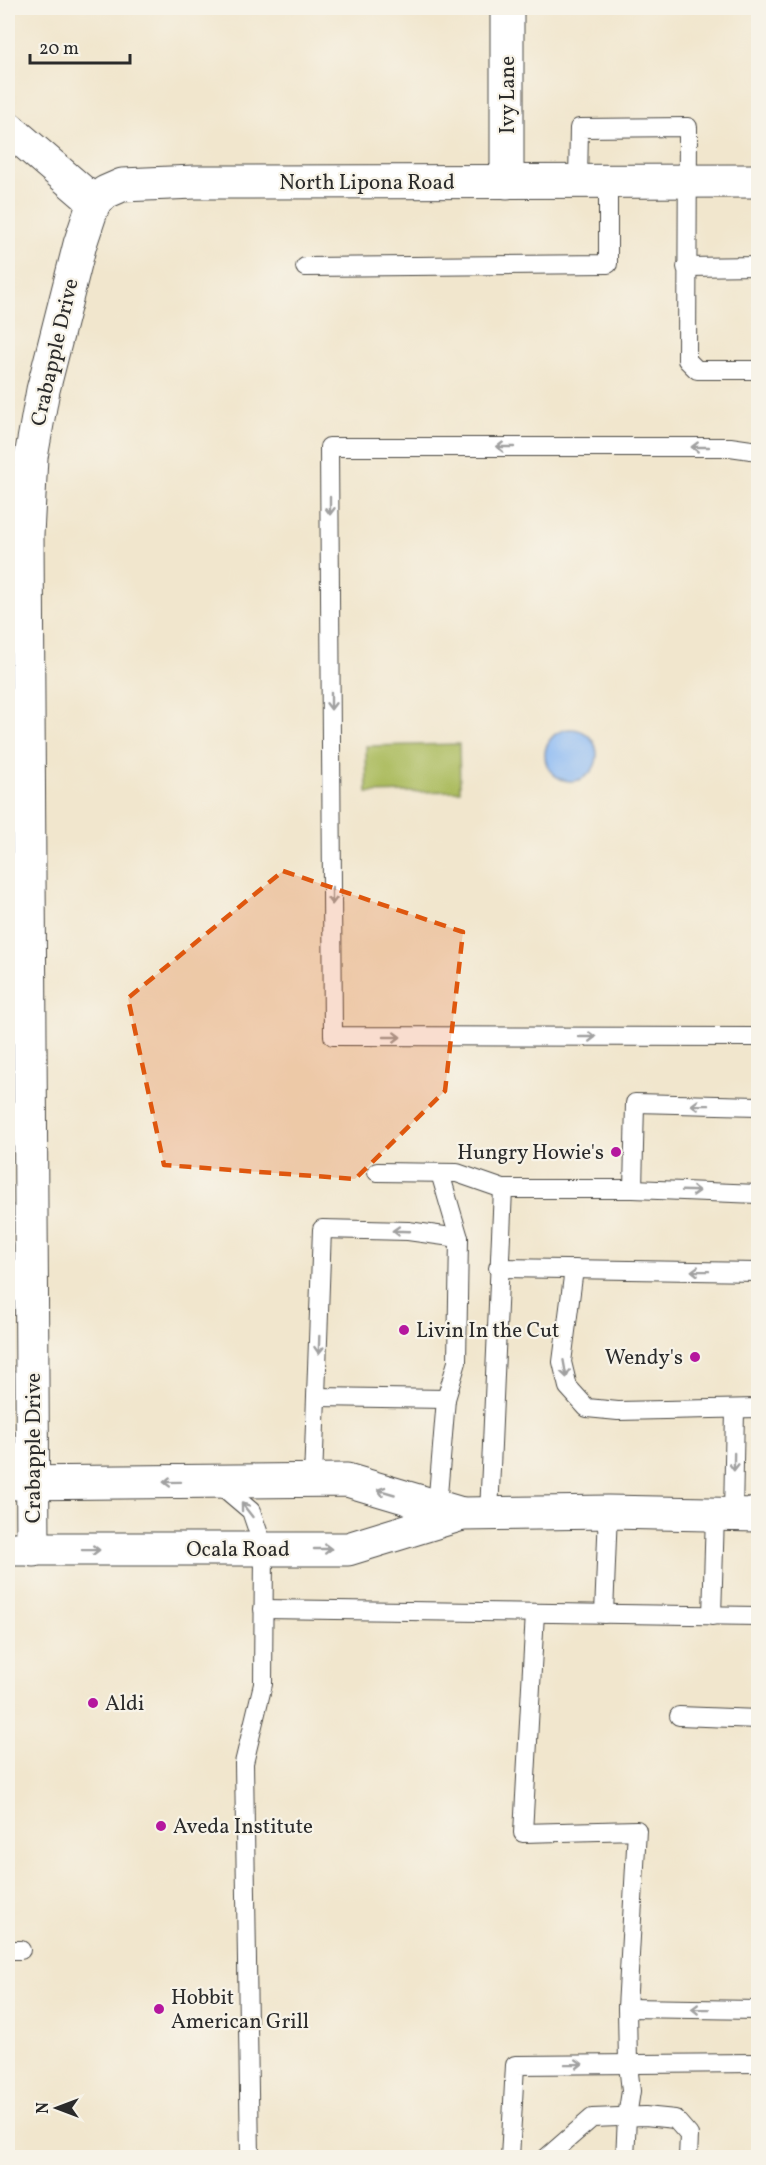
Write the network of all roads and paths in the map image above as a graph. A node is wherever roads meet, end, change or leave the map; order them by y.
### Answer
1 (507, 8) edge
2 (8, 128) edge
3 (593, 181) junction
4 (688, 181) junction
5 (759, 181) edge
6 (507, 182) junction
7 (94, 202) junction
8 (759, 266) edge
9 (305, 267) dead end
10 (686, 267) junction
11 (759, 370) edge
12 (759, 451) edge
13 (19, 986) edge
14 (759, 1037) edge
15 (759, 1106) edge
16 (377, 1172) dead end
17 (440, 1173) junction
18 (503, 1189) junction
19 (633, 1189) junction
20 (759, 1194) edge
21 (459, 1238) junction
22 (498, 1268) junction
23 (574, 1269) junction
24 (759, 1272) edge
25 (317, 1397) junction
26 (446, 1399) junction
27 (759, 1408) edge
28 (735, 1409) junction
29 (313, 1480) junction
30 (216, 1481) junction
31 (20, 1483) edge
32 (463, 1512) junction
33 (608, 1512) junction
34 (735, 1515) edge
35 (264, 1549) junction
36 (20, 1550) edge
37 (264, 1609) junction
38 (535, 1613) junction
39 (604, 1614) junction
40 (712, 1616) junction
41 (759, 1616) edge
42 (679, 1716) dead end
43 (759, 1719) edge
44 (627, 2008) junction
45 (759, 2010) edge
46 (759, 2063) edge
47 (628, 2064) junction
48 (627, 2117) junction
49 (250, 2157) edge
50 (510, 2157) edge
51 (546, 2157) edge
52 (625, 2157) edge
53 (688, 2157) edge

1 - 6 street, Ivy Lane
2 - 7 street
3 - 4 street, North Lipona Road
3 - 4 lane
3 - 6 street, North Lipona Road
3 - 9 lane
4 - 5 street, North Lipona Road
4 - 10 lane
6 - 7 street, North Lipona Road
7 - 13 street, Crabapple Drive
8 - 10 lane
10 - 11 lane
12 -> 14 lane
13 - 31 street, Crabapple Drive
15 -> 19 lane
16 - 17 lane
17 - 18 lane
17 - 21 lane
18 - 19 lane
18 - 22 lane
19 -> 20 lane
21 -> 25 lane
21 - 26 lane
22 - 23 lane
22 - 32 lane
24 -> 23 lane
23 -> 28 lane
25 - 26 lane
25 - 29 lane
26 - 32 lane
27 - 28 lane
28 -> 34 lane
29 - 30 street, Ocala Road
32 -> 29 street, Ocala Road
30 -> 31 street, Ocala Road
35 -> 30 lane
31 - 36 street, Crabapple Drive
32 - 33 street, Ocala Road
35 -> 32 street, Ocala Road
33 - 34 street, Ocala Road
33 - 39 lane
34 - 40 lane
36 -> 35 street, Ocala Road
35 - 37 lane
37 - 38 lane
37 - 49 lane
38 - 39 lane
38 - 44 lane
39 - 40 lane
40 - 41 lane
42 - 43 lane
45 -> 44 lane
44 - 47 lane
46 - 47 lane
47 - 48 lane
50 -> 47 lane
48 - 51 lane
48 - 52 lane
48 - 53 lane

